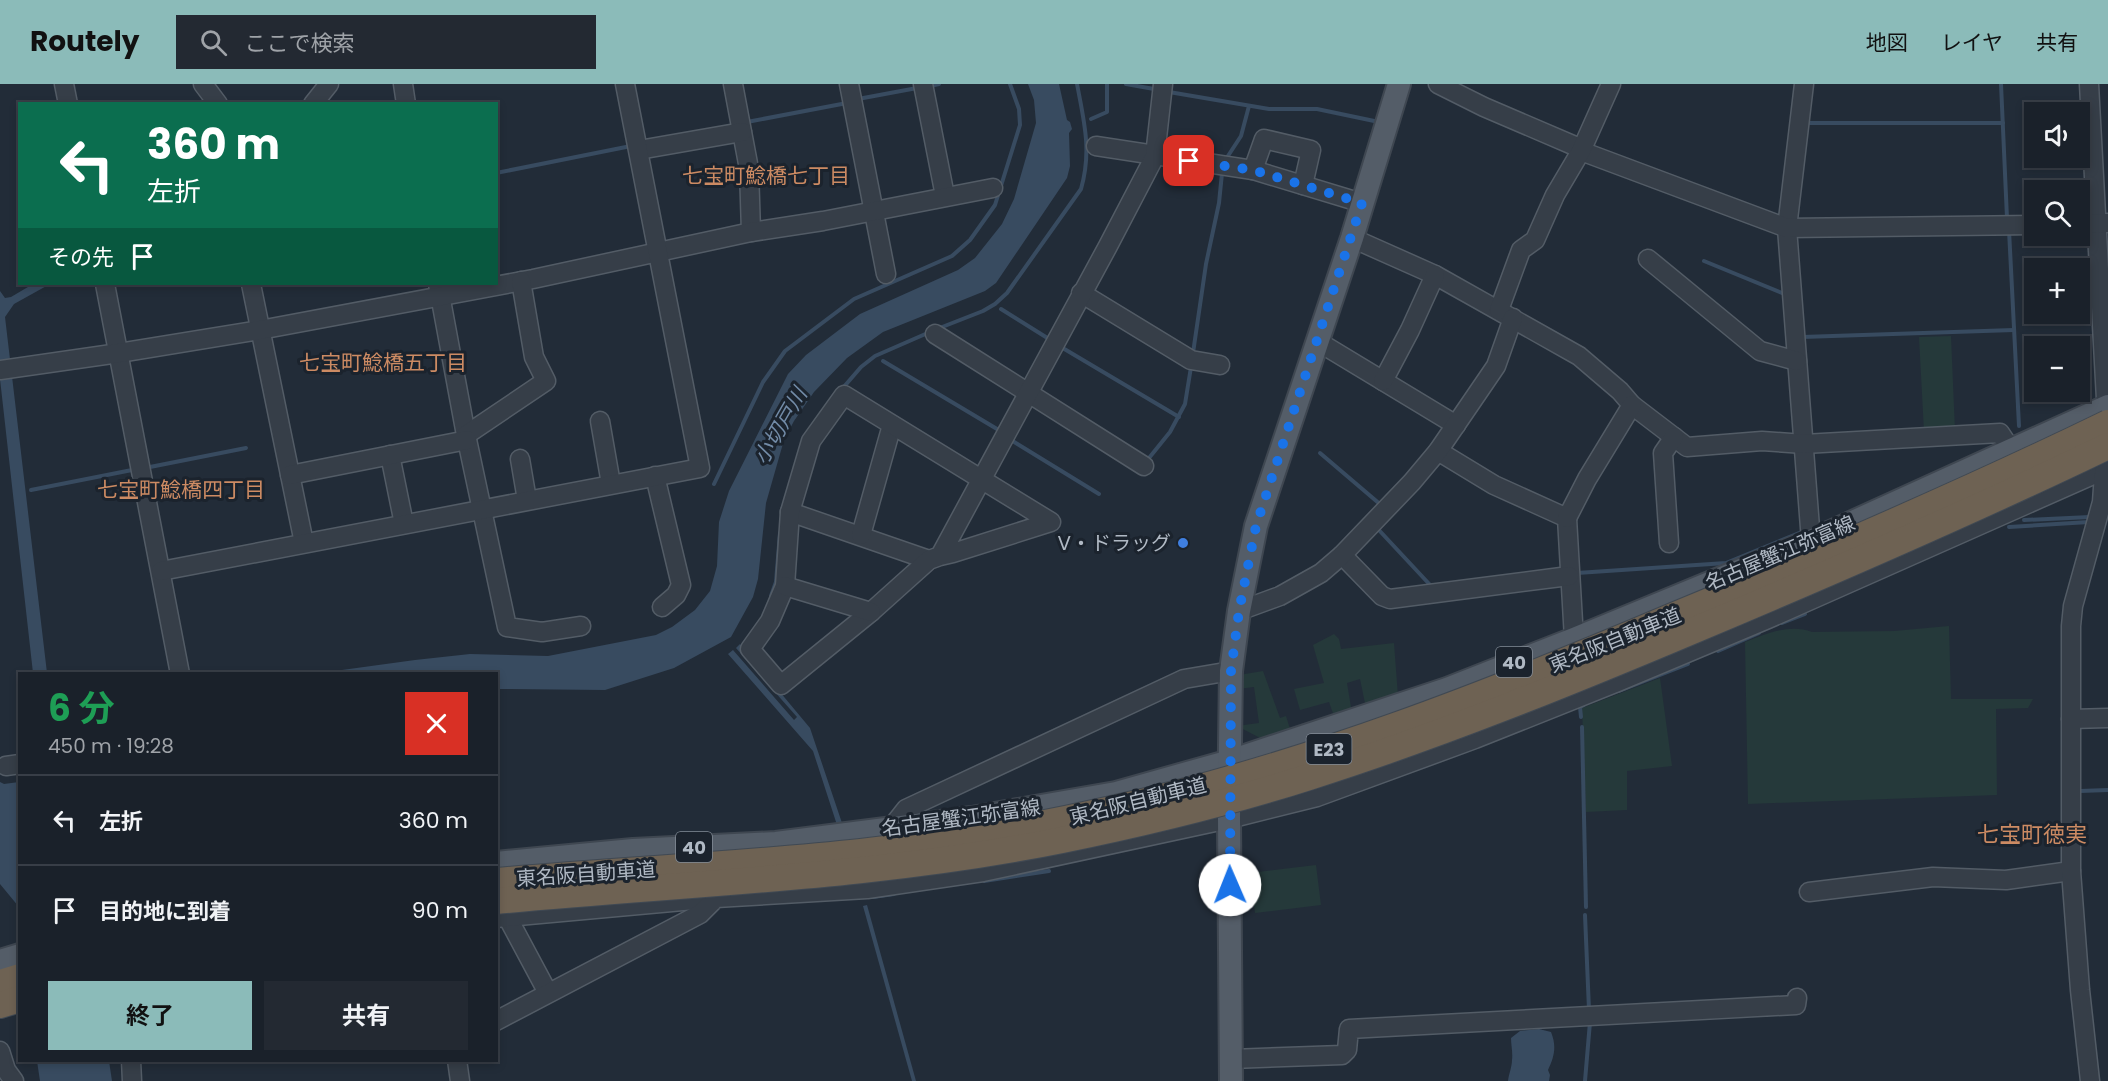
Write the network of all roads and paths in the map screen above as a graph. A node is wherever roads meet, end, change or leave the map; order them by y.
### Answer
1 (64, 84) edge
2 (203, 84) edge
3 (329, 84) edge
4 (403, 84) edge
5 (625, 84) edge
6 (733, 84) edge
7 (849, 84) edge
8 (923, 84) edge
9 (1163, 84) edge
10 (1399, 84) edge
11 (1438, 84) edge
12 (1611, 84) edge
13 (1804, 84) edge
14 (2090, 84) edge
15 (68, 102) edge
16 (216, 102) edge
17 (315, 102) edge
18 (406, 102) edge
19 (742, 132) junction
20 (1096, 146) dead end
21 (639, 150) junction
22 (1581, 150) junction
23 (1155, 156) junction
24 (1253, 170) junction
25 (1303, 185) junction
26 (993, 188) dead end
27 (945, 196) junction
28 (1362, 203) junction
29 (873, 211) junction
30 (2103, 224) edge
31 (2024, 225) edge
32 (1787, 228) junction
33 (751, 232) junction
34 (1352, 238) junction
35 (658, 253) junction
36 (1648, 259) dead end
37 (886, 274) dead end
38 (1435, 275) junction
39 (521, 281) junction
40 (498, 284) edge
41 (105, 285) edge
42 (251, 285) edge
43 (485, 285) edge
44 (439, 290) edge
45 (1082, 293) junction
46 (1506, 314) junction
47 (260, 330) junction
48 (935, 334) dead end
49 (1317, 341) junction
50 (119, 354) junction
51 (1797, 361) junction
52 (1220, 365) dead end
53 (6, 369) edge
54 (1383, 381) junction
55 (1028, 393) junction
56 (1632, 405) junction
57 (2108, 412) edge
58 (600, 421) dead end
59 (892, 425) junction
60 (1456, 425) junction
61 (1674, 437) junction
62 (466, 438) junction
63 (1804, 444) junction
64 (1438, 451) junction
65 (2012, 451) junction
66 (390, 455) junction
67 (520, 459) dead end
68 (2106, 460) edge
69 (1144, 466) dead end
70 (290, 475) junction
71 (655, 476) junction
72 (981, 480) junction
73 (611, 484) junction
74 (527, 500) junction
75 (482, 509) junction
76 (790, 512) junction
77 (1567, 518) junction
78 (2102, 523) edge
79 (404, 524) junction
80 (861, 535) junction
81 (1811, 541) junction
82 (304, 543) junction
83 (1669, 543) dead end
84 (1342, 555) junction
85 (934, 558) junction
86 (160, 572) junction
87 (1569, 576) junction
88 (785, 586) junction
89 (662, 607) dead end
90 (1239, 611) junction
91 (871, 612) junction
92 (581, 626) dead end
93 (1574, 639) junction
94 (1231, 671) junction
95 (180, 672) edge
96 (2108, 718) edge
97 (2071, 719) junction
98 (1230, 761) junction
99 (1229, 819) junction
100 (891, 828) junction
101 (498, 863) edge
102 (2071, 871) junction
103 (498, 881) edge
104 (1809, 892) dead end
105 (716, 898) junction
106 (499, 908) edge
107 (18, 956) edge
108 (0, 961) edge
109 (18, 977) edge
110 (0, 983) edge
111 (548, 993) junction
112 (1797, 998) dead end
113 (18, 1000) edge
114 (0, 1005) edge
115 (498, 1020) edge
116 (0, 1051) edge
117 (131, 1062) edge
118 (457, 1062) edge
119 (1231, 1070) edge
120 (9, 1077) edge
121 (132, 1081) edge
122 (460, 1081) edge
123 (2090, 1081) edge

1 - 15 street
2 - 16 street
3 - 17 street
4 - 18 street
5 - 21 street
6 - 19 street
7 - 29 street
8 - 27 street
9 - 23 street
10 - 28 main road
11 - 22 street
12 - 22 street
13 - 32 street
14 - 30 street
19 - 21 street
19 - 33 street
20 - 23 street
21 - 35 street
22 - 32 street
22 - 46 street
23 - 24 street
23 - 45 street
24 - 25 street
24 - 25 street
25 - 28 street
26 - 27 street
27 - 29 street
28 - 34 main road
29 - 33 street
29 - 37 street
30 - 57 street
31 - 32 street
32 - 51 street
33 - 35 street
34 - 38 street
34 - 49 main road
35 - 39 street
35 - 71 street
36 - 51 street
38 - 46 street
38 - 54 street
39 - 40 street
39 - 62 street
41 - 50 street
42 - 47 street
43 - 44 street
44 - 47 street
44 - 62 street
45 - 52 street
45 - 55 street
46 - 56 street
46 - 60 street
47 - 50 street
47 - 70 street
48 - 55 street
49 - 54 street
49 - 90 main road
50 - 53 street
50 - 86 street
51 - 63 street
54 - 60 street
55 - 69 street
55 - 72 street
56 - 61 street
56 - 77 street
57 - 65 main road, 名古屋蟹江弥富線 / 40
57 - 68 street
57 - 103 highway, 東名阪自動車道 / E23, bridge
58 - 73 street
59 - 72 street
59 - 76 street
59 - 80 street
60 - 64 street
61 - 63 street
61 - 83 street
62 - 66 street
62 - 75 street
63 - 65 street
63 - 81 street
64 - 77 street
64 - 84 street
65 - 81 main road, 名古屋蟹江弥富線 / 40
66 - 70 street
66 - 79 street
67 - 74 street
68 - 78 street
68 - 99 street
68 - 106 highway, 東名阪自動車道 / E23, bridge
70 - 82 street
71 - 73 street
71 - 89 street
72 - 85 street
72 - 85 street
73 - 74 street
74 - 75 street
75 - 79 street
75 - 92 street
76 - 80 street
76 - 88 street
77 - 87 street
78 - 97 street
79 - 82 street
80 - 85 street
81 - 93 main road, 名古屋蟹江弥富線 / 40
82 - 86 street
84 - 87 street
84 - 90 street
85 - 91 street
86 - 95 street
87 - 93 street
88 - 91 street
88 - 91 street
90 - 94 main road
93 - 98 main road, 名古屋蟹江弥富線 / 40
94 - 98 main road
94 - 100 street
96 - 97 street
97 - 102 street
98 - 99 main road
98 - 100 main road, 名古屋蟹江弥富線 / 40
99 - 105 street
99 - 119 main road
100 - 101 main road, 名古屋蟹江弥富線 / 40
102 - 104 street
102 - 123 street
105 - 106 street
105 - 111 street
106 - 111 street
107 - 108 main road
109 - 110 highway
111 - 115 street
112 - 119 street
113 - 114 highway
116 - 120 street
117 - 121 street
118 - 122 street

